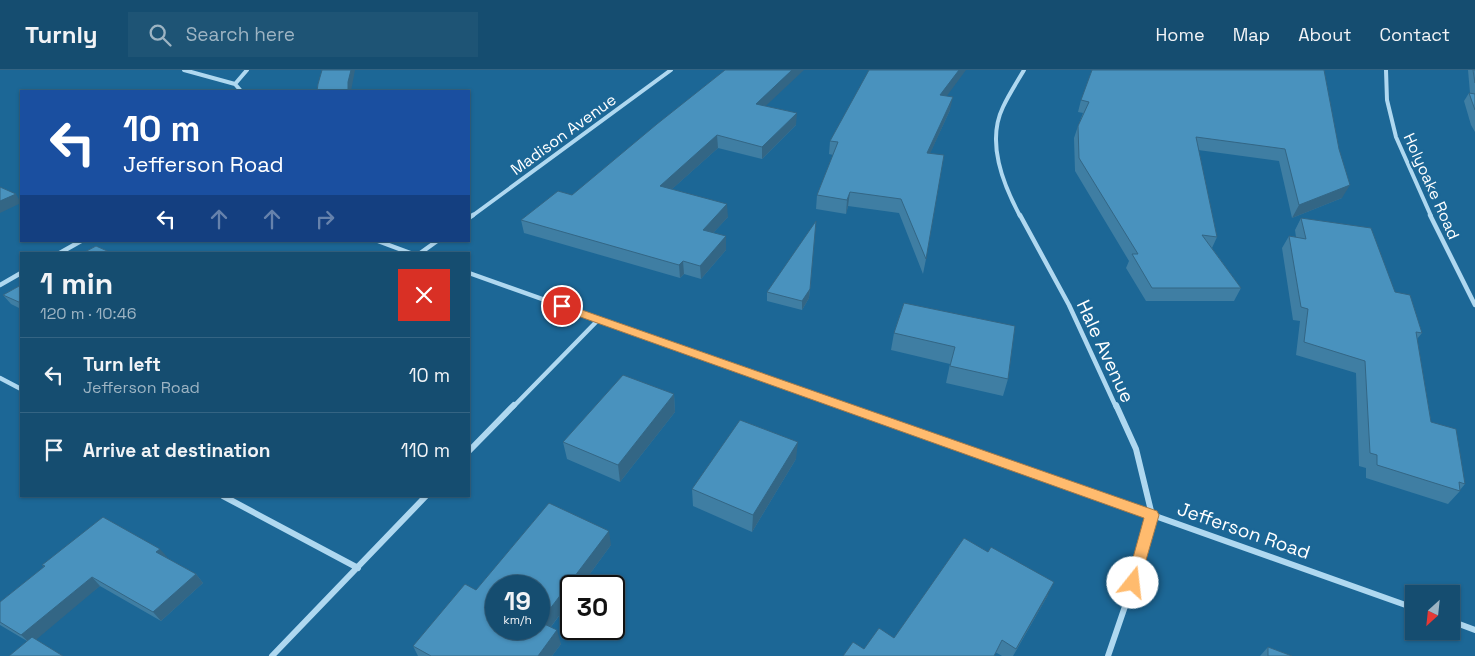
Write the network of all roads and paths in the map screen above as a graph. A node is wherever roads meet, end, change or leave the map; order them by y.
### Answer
1 (184, 70) edge
2 (247, 70) edge
3 (671, 70) edge
4 (1024, 70) edge
5 (1386, 70) edge
6 (234, 84) junction
7 (240, 90) edge
8 (470, 217) edge
9 (79, 242) edge
10 (381, 242) edge
11 (436, 242) edge
12 (62, 252) edge
13 (408, 252) edge
14 (423, 252) edge
15 (470, 273) edge
16 (20, 274) edge
17 (0, 285) edge
18 (1475, 305) edge
19 (599, 319) junction
20 (0, 378) edge
21 (20, 388) edge
22 (470, 450) edge
23 (225, 497) edge
24 (425, 497) edge
25 (1152, 515) junction
26 (358, 568) junction
27 (1405, 605) edge
28 (1460, 624) edge
29 (1475, 630) edge
30 (272, 656) edge
31 (1108, 656) edge

1 - 6 street
2 - 6 street
3 - 8 street, Madison Avenue
4 - 25 street, Hale Avenue
5 - 18 street, Holyoake Road
6 - 7 street
9 - 12 street
10 - 13 street
11 - 14 street
15 - 19 street, Jefferson Road
16 - 17 street
19 - 22 street
19 - 25 street, Jefferson Road
20 - 21 street
23 - 26 street
24 - 26 street
25 - 27 street, Jefferson Road
25 - 31 street, Hale Avenue
26 - 30 street
28 - 29 street

